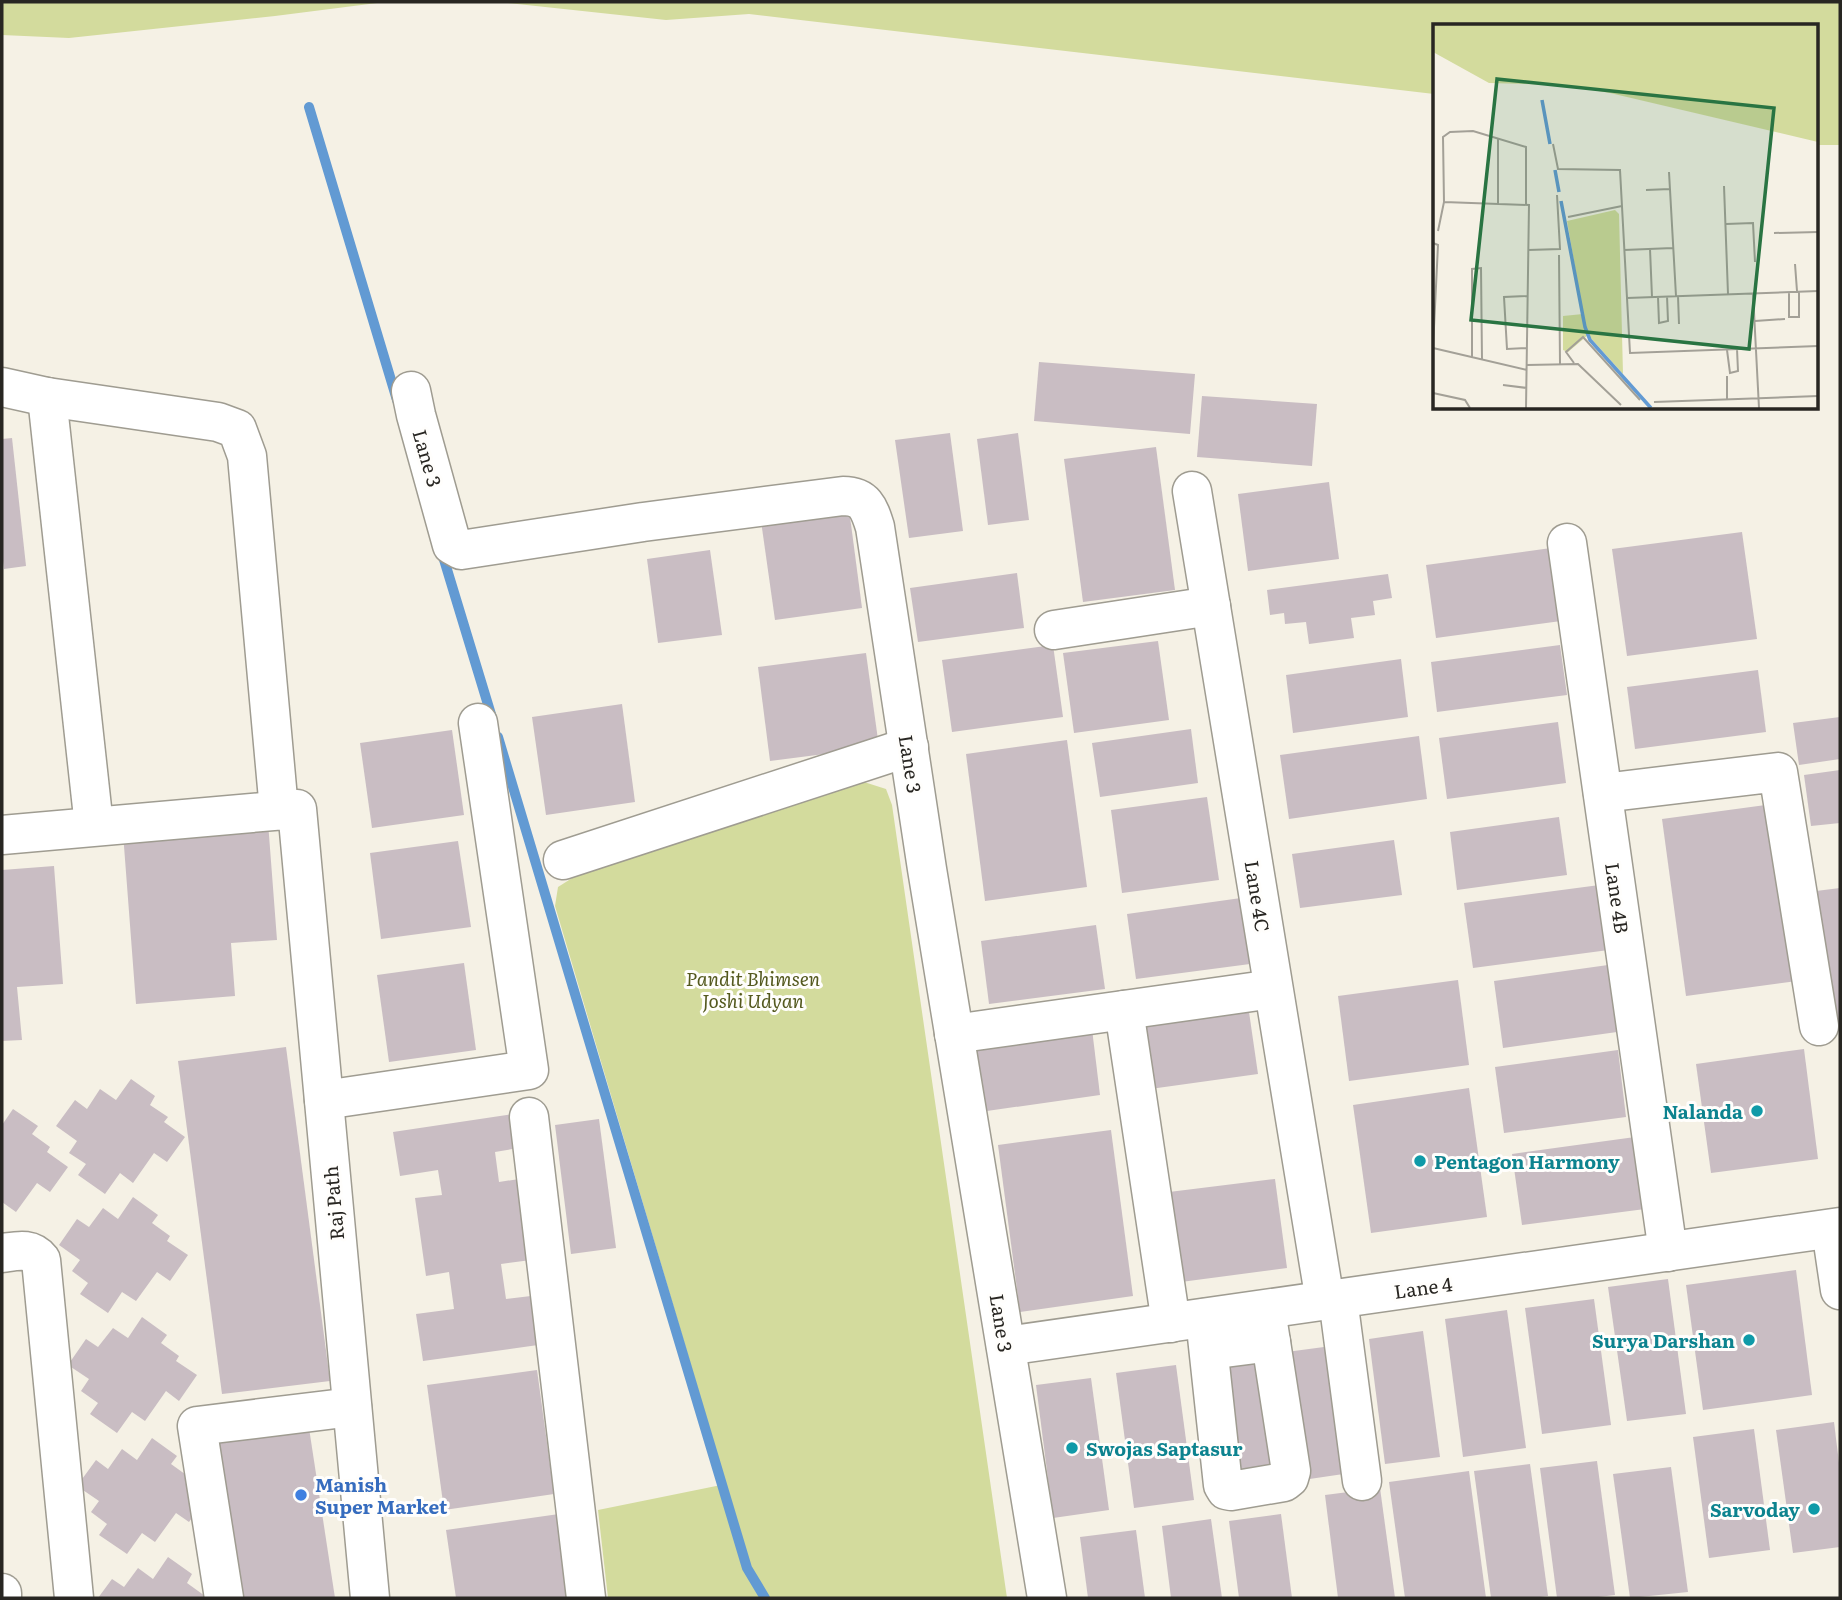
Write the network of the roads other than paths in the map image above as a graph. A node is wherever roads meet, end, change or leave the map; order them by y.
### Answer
1 (2, 387) edge
2 (411, 391) dead end
3 (47, 397) junction
4 (1192, 491) dead end
5 (1567, 543) dead end
6 (1211, 606) junction
7 (1054, 630) dead end
8 (478, 723) dead end
9 (909, 747) junction
10 (1603, 793) junction
11 (288, 809) junction
12 (94, 827) junction
13 (2, 835) edge
14 (564, 860) dead end
15 (1273, 989) junction
16 (1124, 1010) junction
17 (1819, 1026) dead end
18 (954, 1034) junction
19 (324, 1100) junction
20 (530, 1117) dead end
21 (1836, 1228) edge
22 (1668, 1252) junction
23 (2, 1253) edge
24 (1840, 1290) edge
25 (1331, 1300) junction
26 (1268, 1326) junction
27 (1195, 1330) junction
28 (1006, 1346) junction
29 (352, 1407) junction
30 (1362, 1481) dead end
31 (74, 1598) edge
32 (224, 1598) edge
33 (370, 1598) edge
34 (586, 1598) edge
35 (1047, 1598) edge

1 - 3 street
2 - 9 street, Lane 3
3 - 11 street, Raj Path
3 - 12 street
4 - 6 street, Lane 4C
5 - 10 street, Lane 4B
6 - 7 street
6 - 15 street, Lane 4C
8 - 19 street
9 - 14 street
9 - 18 street, Lane 3
10 - 17 street
10 - 22 street, Lane 4B
11 - 12 street
11 - 19 street, Raj Path
12 - 13 street
15 - 16 street
15 - 25 street, Lane 4C
16 - 18 street
16 - 27 street
18 - 28 street, Lane 3
19 - 29 street, Raj Path
20 - 34 street
21 - 22 street, Lane 4
21 - 24 street
22 - 25 street, Lane 4
23 - 31 street
25 - 26 street, Lane 4
25 - 30 street, Lane 4C
26 - 27 street, Lane 4
26 - 27 street
27 - 28 street, Lane 4
28 - 35 street, Lane 3
29 - 32 street
29 - 33 street, Raj Path

